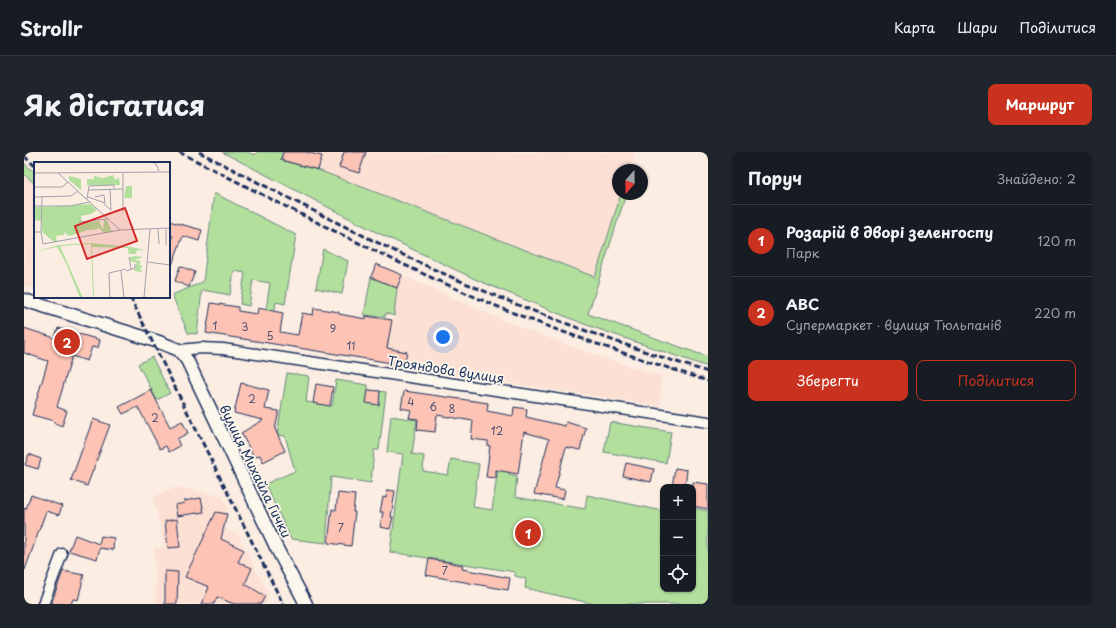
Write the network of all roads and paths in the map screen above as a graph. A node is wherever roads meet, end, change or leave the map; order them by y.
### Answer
1 (24, 300) edge
2 (179, 350) junction
3 (708, 422) edge
4 (62, 554) dead end
5 (44, 604) edge
6 (306, 604) edge

1 - 2 street
2 - 3 street, Трояндова вулиця
2 - 6 street, вулиця Михайла Гички
4 - 5 street

